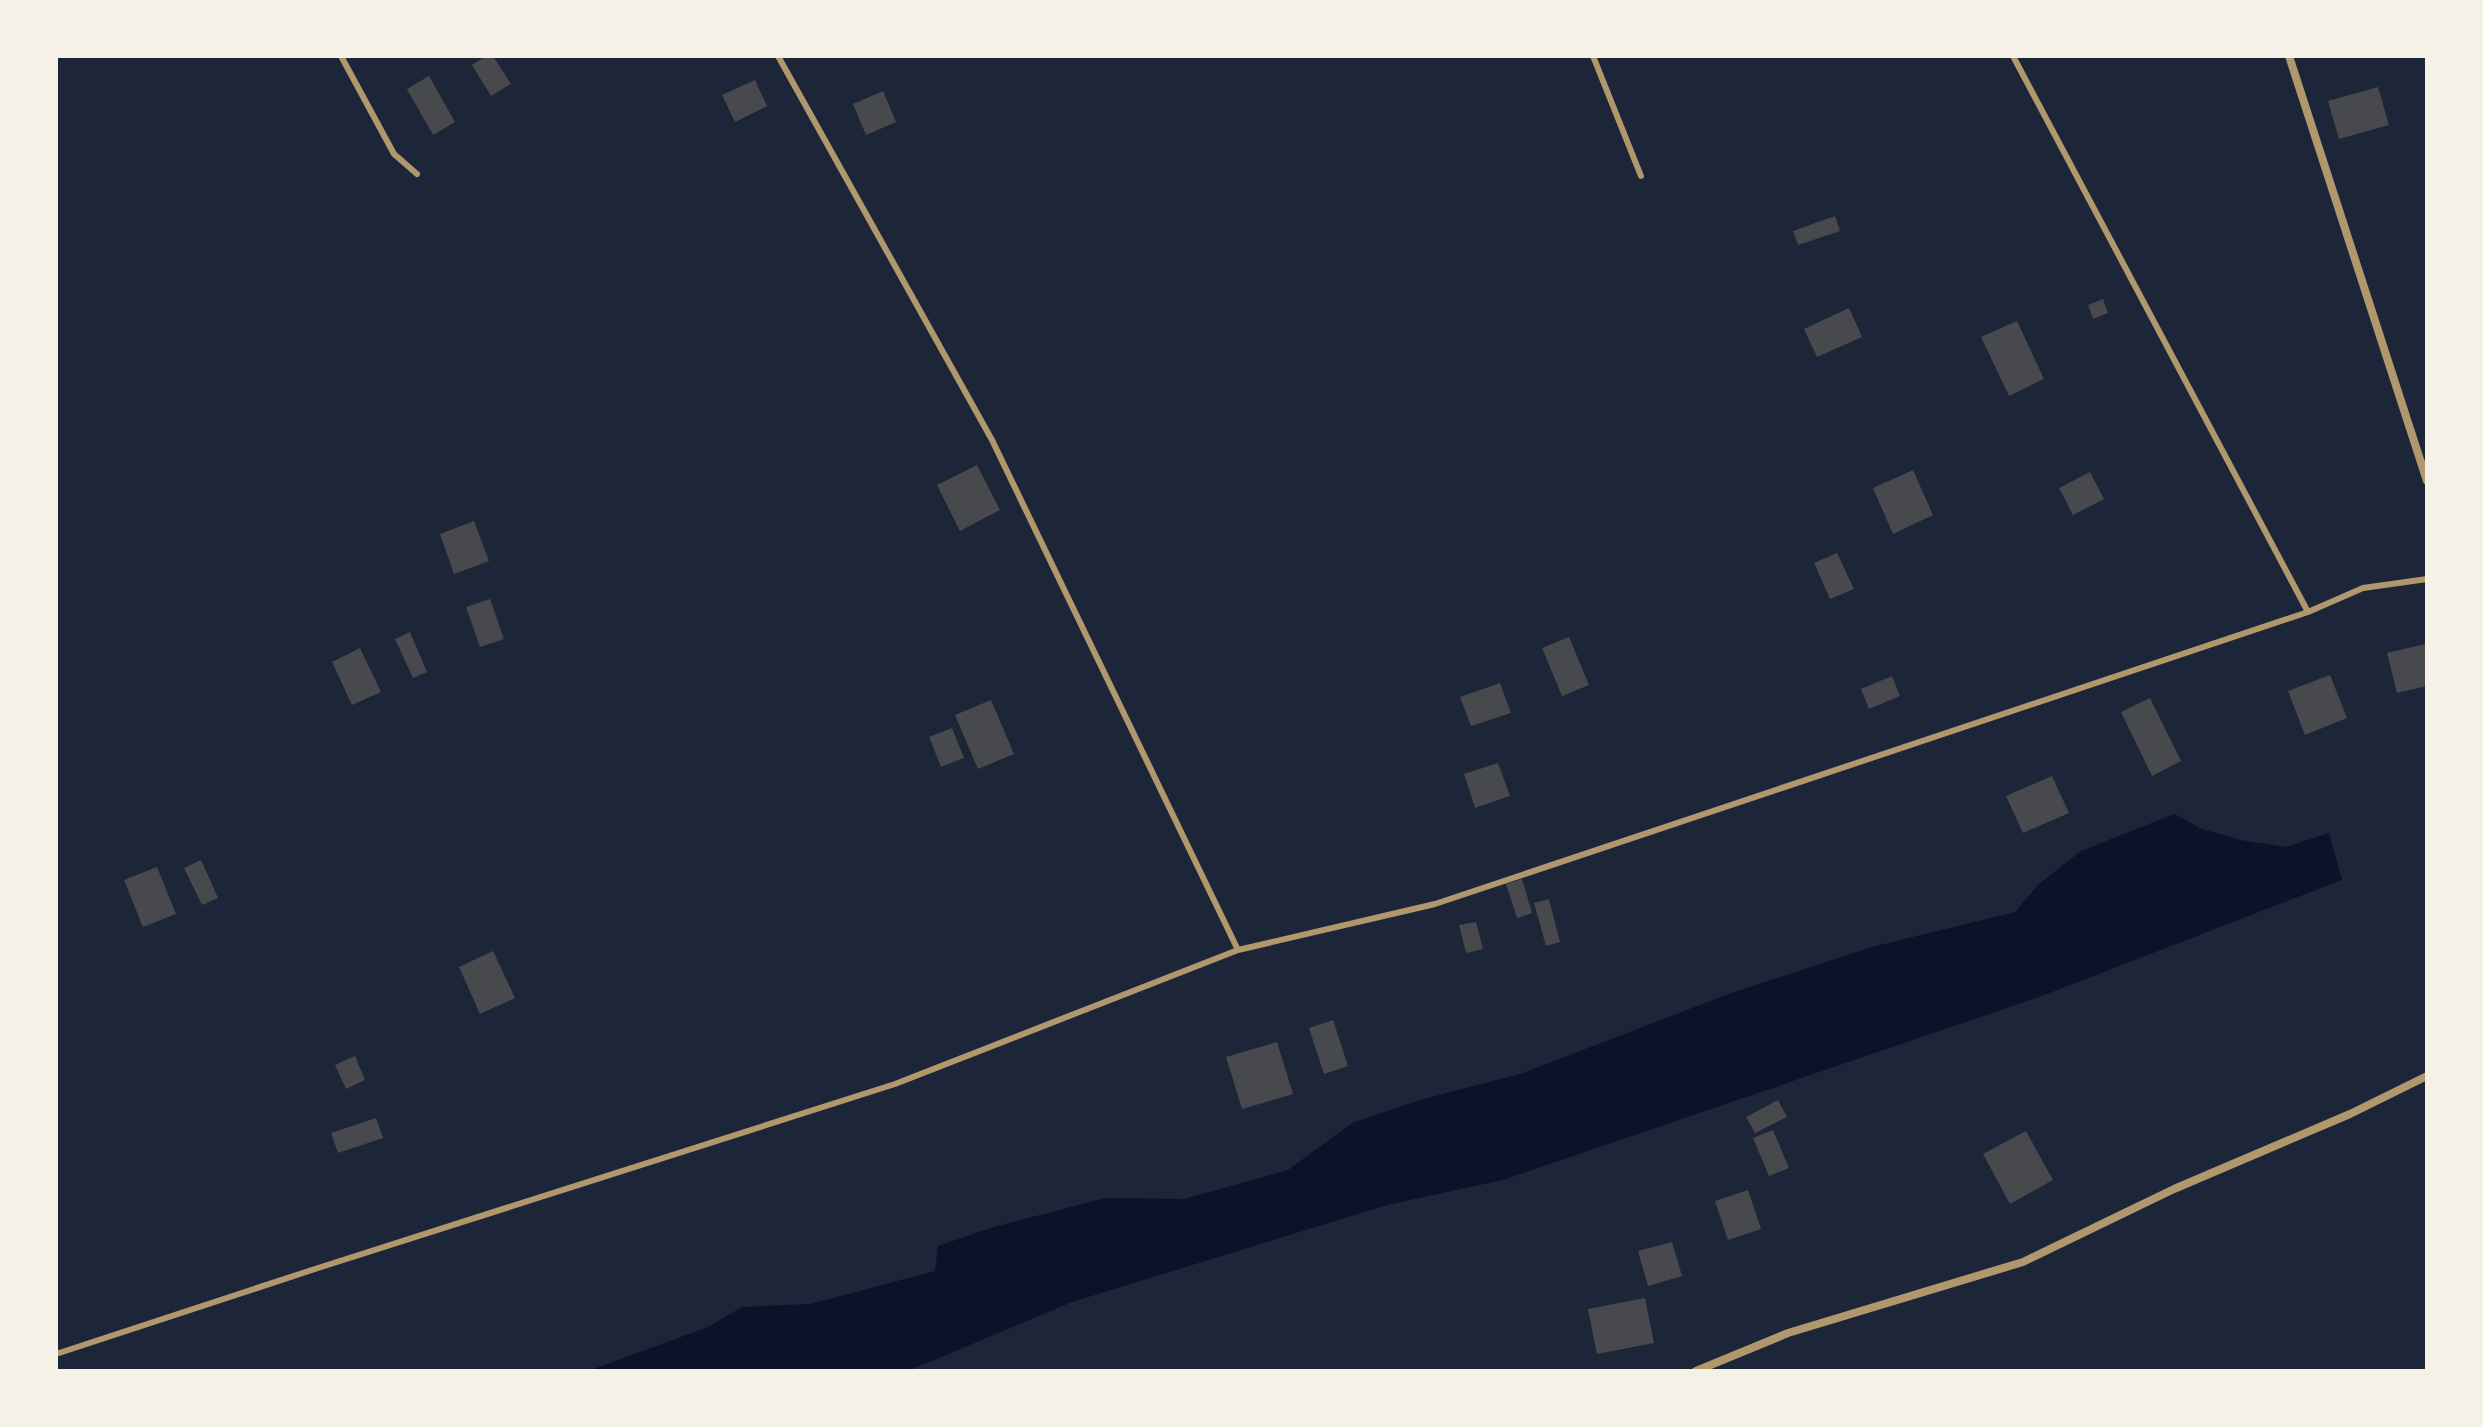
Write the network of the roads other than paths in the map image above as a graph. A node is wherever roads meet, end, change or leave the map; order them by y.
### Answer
1 (341, 56) edge
2 (778, 56) edge
3 (1593, 56) edge
4 (2013, 56) edge
5 (2289, 56) edge
6 (417, 174) dead end
7 (1641, 176) dead end
8 (2427, 481) edge
9 (2427, 579) edge
10 (2308, 612) junction
11 (1238, 950) junction
12 (2427, 1076) edge
13 (56, 1354) edge
14 (1696, 1371) edge

1 - 6 lane
2 - 11 lane
3 - 7 lane
4 - 10 lane
5 - 8 street
9 - 10 lane
10 - 11 lane
11 - 13 lane
12 - 14 street

